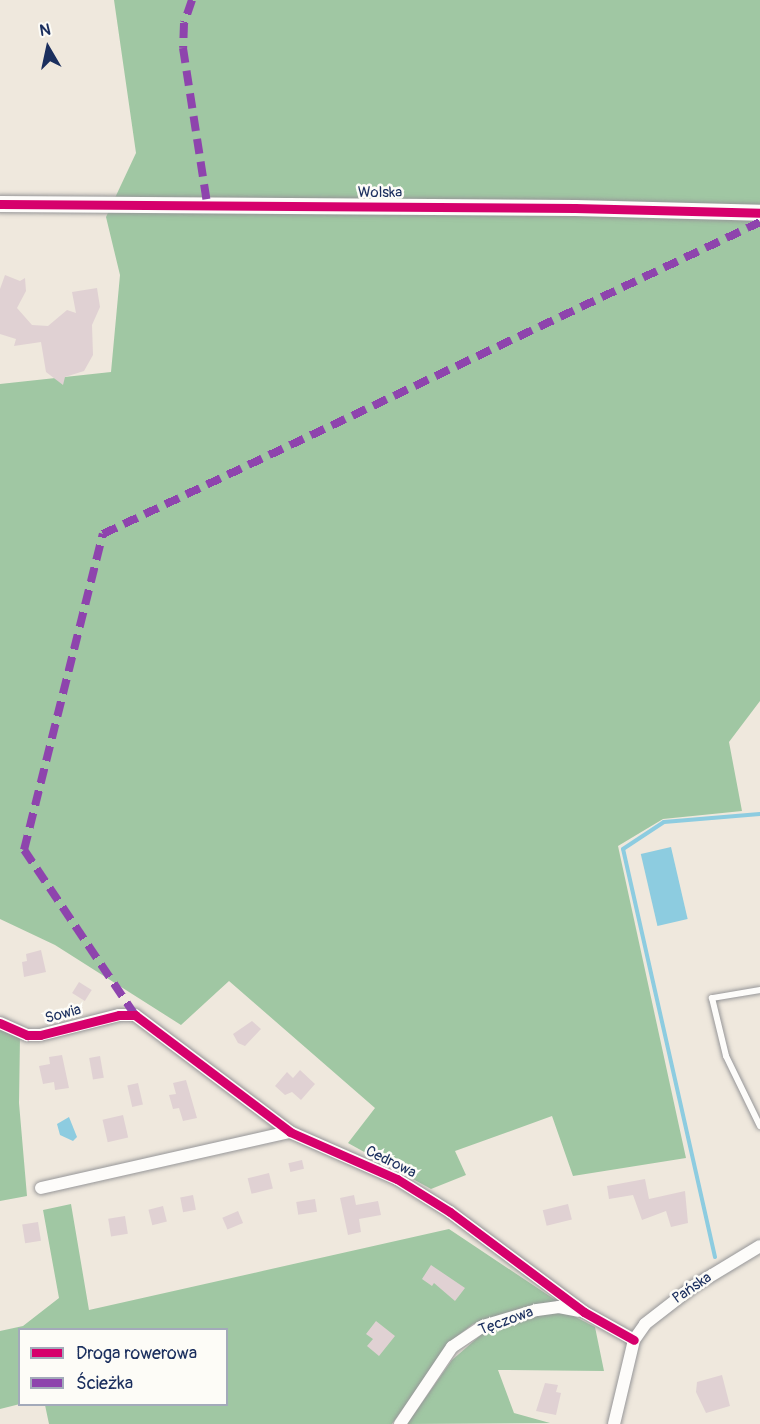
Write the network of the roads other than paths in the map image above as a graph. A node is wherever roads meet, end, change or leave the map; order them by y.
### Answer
1 (0, 204) edge
2 (760, 213) edge
3 (760, 990) edge
4 (135, 1015) joint
5 (0, 1023) edge
6 (760, 1126) edge
7 (290, 1132) junction
8 (41, 1188) dead end
9 (760, 1246) edge
10 (584, 1312) junction
11 (633, 1340) junction
12 (400, 1424) edge
13 (614, 1424) edge

1 - 2 street, Wolska
3 - 6 lane
4 - 5 street, Sowia
4 - 7 street, Cedrowa
7 - 8 street
7 - 10 street, Cedrowa
9 - 11 street, Pańska
10 - 11 street, Cedrowa
10 - 12 street, Tęczowa
11 - 13 street

